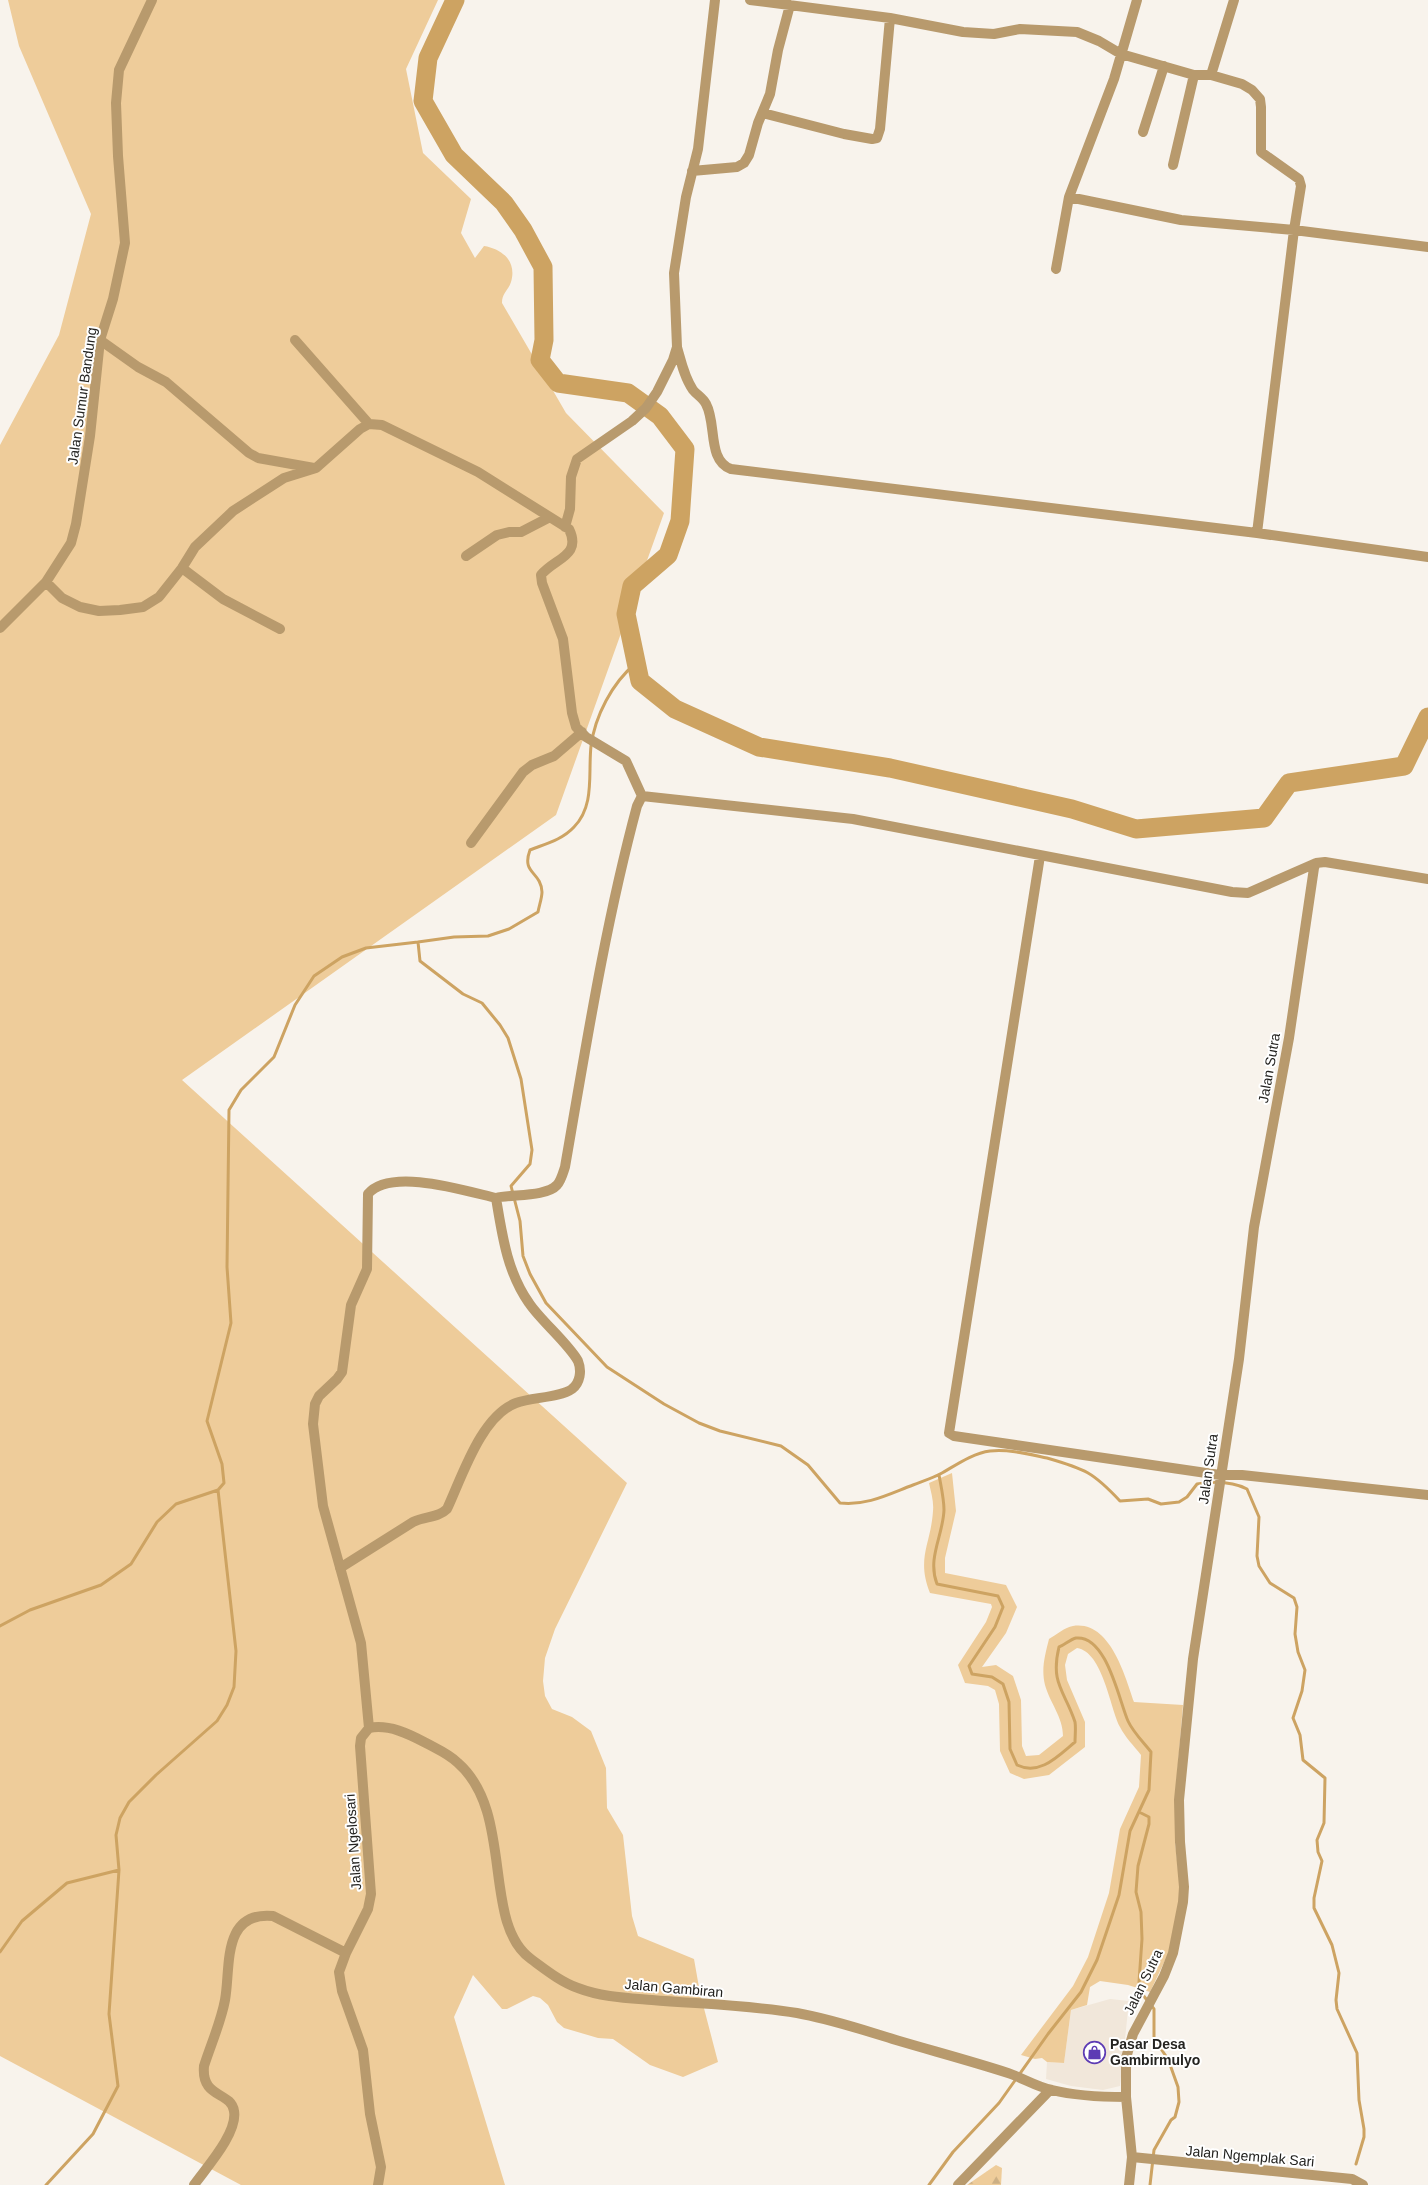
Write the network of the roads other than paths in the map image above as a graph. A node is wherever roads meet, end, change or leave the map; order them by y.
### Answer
1 (152, 0) edge
2 (715, 0) edge
3 (750, 0) edge
4 (1137, 0) edge
5 (1234, 0) edge
6 (790, 5) junction
7 (890, 18) junction
8 (1122, 54) junction
9 (1164, 66) junction
10 (1194, 75) junction
11 (1211, 75) junction
12 (763, 113) junction
13 (1143, 132) dead end
14 (1173, 165) dead end
15 (692, 172) junction
16 (1069, 197) junction
17 (1294, 230) junction
18 (1428, 247) edge
19 (1056, 269) dead end
20 (100, 340) junction
21 (295, 340) dead end
22 (676, 347) junction
23 (369, 424) junction
24 (316, 468) junction
25 (550, 517) junction
26 (565, 527) junction
27 (1257, 533) junction
28 (466, 556) dead end
29 (1428, 556) edge
30 (182, 568) junction
31 (46, 582) junction
32 (0, 628) edge
33 (280, 629) dead end
34 (584, 734) junction
35 (642, 796) junction
36 (471, 843) dead end
37 (1040, 856) junction
38 (1316, 863) junction
39 (1428, 879) edge
40 (496, 1198) junction
41 (1220, 1481) junction
42 (1428, 1495) edge
43 (340, 1568) junction
44 (369, 1728) junction
45 (346, 1953) junction
46 (1050, 2090) junction
47 (1126, 2097) junction
48 (1132, 2157) junction
49 (194, 2185) edge
50 (378, 2185) edge
51 (958, 2185) edge
52 (1129, 2185) edge
53 (1363, 2185) edge

1 - 20 street, Jalan Sumur Bandung
2 - 15 street
3 - 6 street
4 - 8 street
5 - 11 street
6 - 7 street
6 - 12 street
7 - 8 street
7 - 12 street
8 - 9 street
8 - 16 street
9 - 10 street
9 - 13 street
10 - 11 street
10 - 14 street
11 - 17 street
12 - 15 street
15 - 22 street
16 - 17 street
16 - 19 street
17 - 18 street
17 - 27 street
20 - 24 street
20 - 31 street, Jalan Sumur Bandung
21 - 23 street
22 - 26 street
22 - 27 street
23 - 24 street
23 - 25 street
24 - 30 street
25 - 26 street
25 - 28 street
26 - 34 street
27 - 29 street
30 - 31 street
30 - 33 street
31 - 32 street, Jalan Sumur Bandung
34 - 35 street
34 - 36 street
35 - 37 street
35 - 40 street
37 - 38 street
37 - 41 street
38 - 39 street
38 - 41 street, Jalan Sutra
40 - 43 street
40 - 43 street
41 - 42 street
41 - 47 street, Jalan Sutra
43 - 44 street
44 - 45 street, Jalan Ngelosari
44 - 46 street, Jalan Gambiran
45 - 49 street
45 - 50 street, Jalan Ngelosari
46 - 47 street, Jalan Gambiran
46 - 51 street
47 - 48 street, Jalan Sutra
48 - 52 street, Jalan Sutra
48 - 53 street, Jalan Ngemplak Sari

